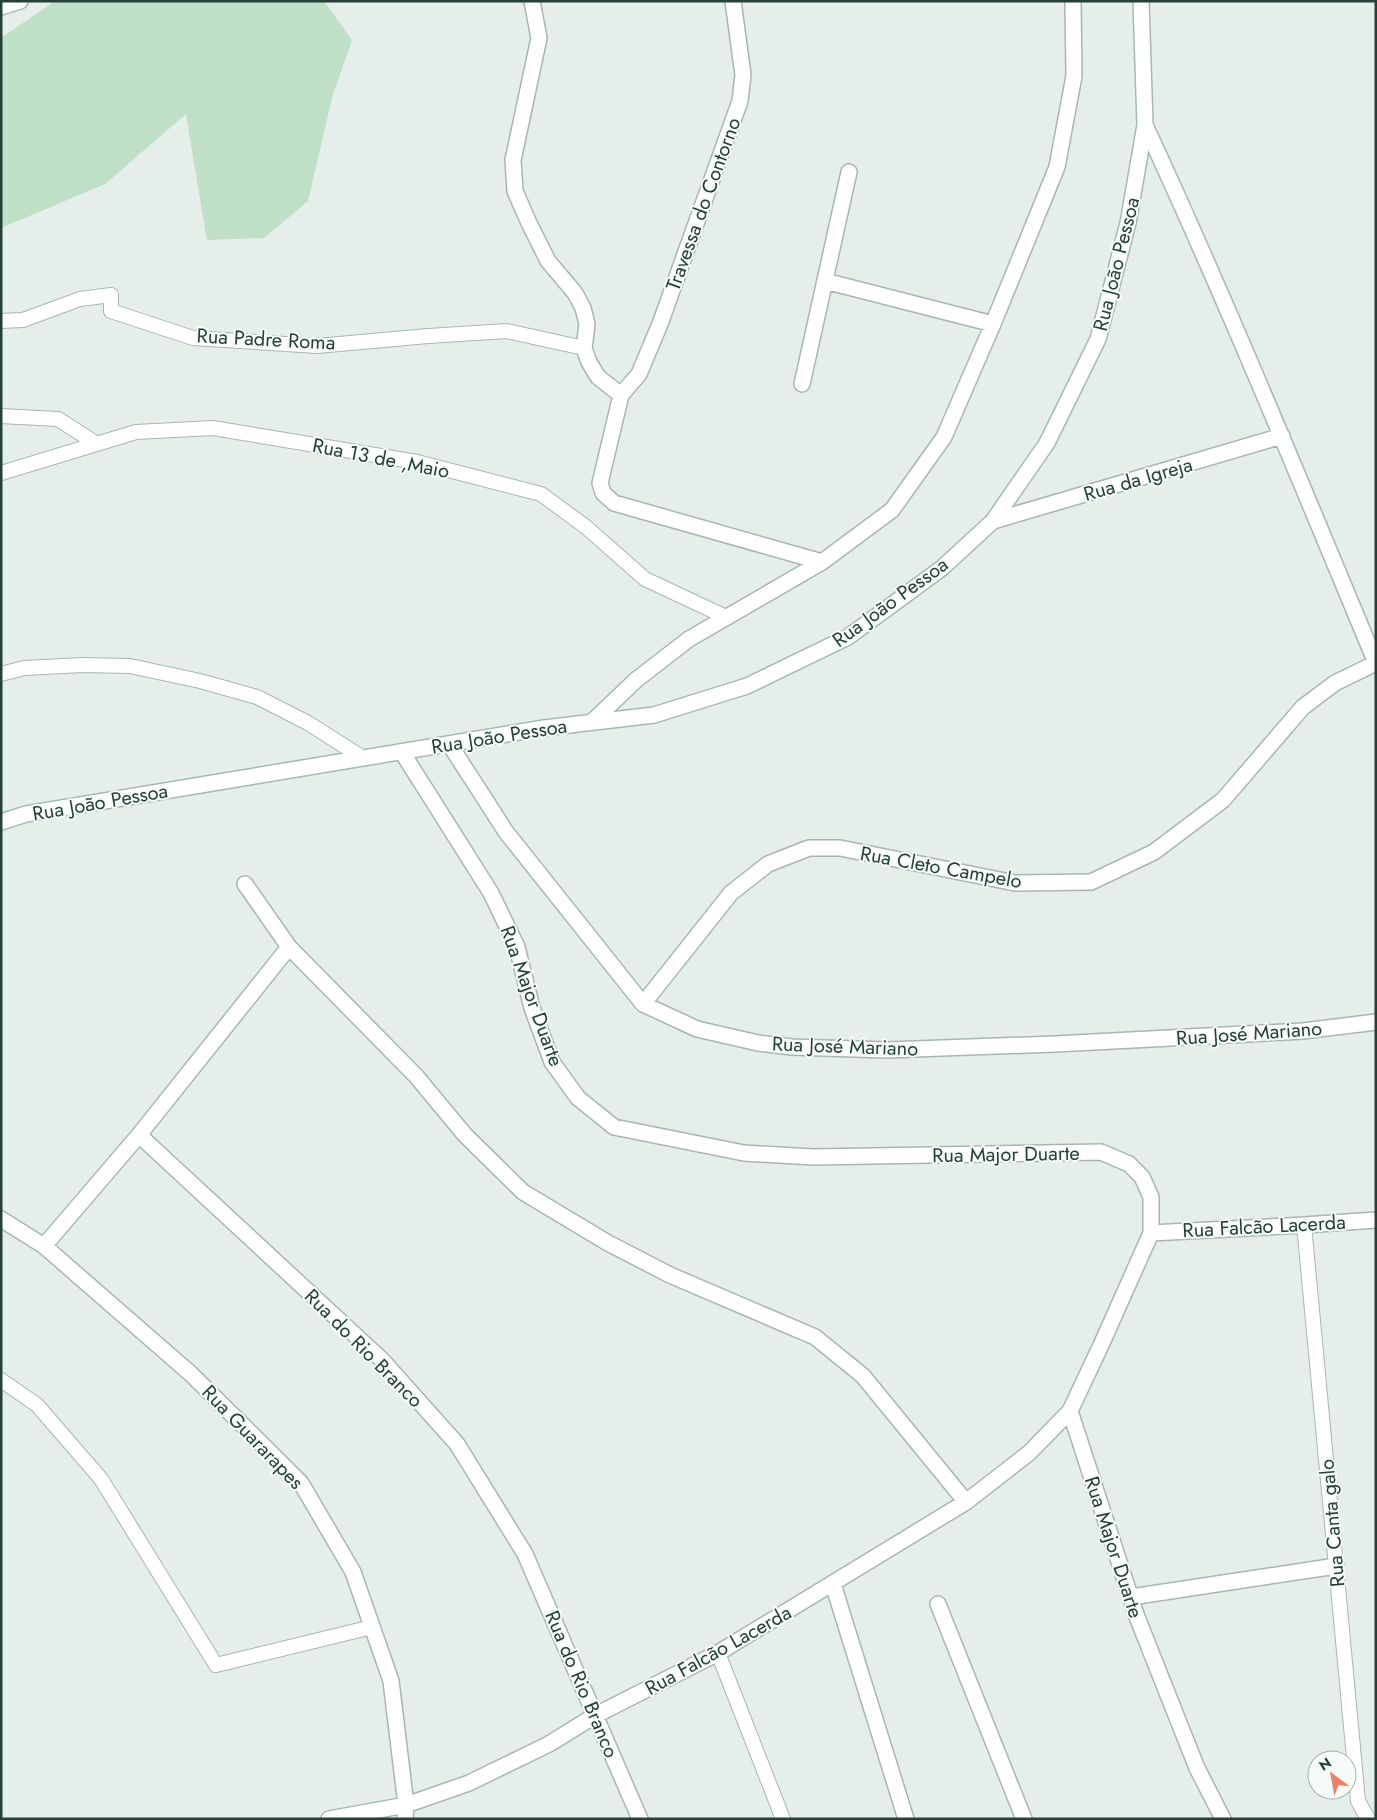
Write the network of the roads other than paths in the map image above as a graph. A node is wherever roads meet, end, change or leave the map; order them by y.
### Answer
1 (20, 1) edge
2 (532, 1) edge
3 (733, 1) edge
4 (1073, 1) edge
5 (1141, 1) edge
6 (1, 7) edge
7 (1145, 125) junction
8 (849, 172) dead end
9 (825, 281) junction
10 (1, 321) edge
11 (994, 324) junction
12 (584, 348) junction
13 (802, 384) dead end
14 (621, 396) junction
15 (1, 416) edge
16 (1282, 436) junction
17 (97, 444) junction
18 (1, 473) edge
19 (993, 521) junction
20 (822, 562) junction
21 (726, 617) junction
22 (1376, 663) edge
23 (1, 674) edge
24 (592, 722) junction
25 (450, 745) junction
26 (402, 752) junction
27 (363, 758) junction
28 (1, 822) edge
29 (245, 884) dead end
30 (289, 947) junction
31 (644, 1004) junction
32 (1376, 1022) edge
33 (139, 1135) junction
34 (1, 1219) edge
35 (1376, 1220) edge
36 (1304, 1225) junction
37 (1151, 1233) junction
38 (44, 1246) junction
39 (1, 1380) edge
40 (1070, 1411) junction
41 (966, 1502) junction
42 (1336, 1566) junction
43 (833, 1584) junction
44 (1131, 1596) junction
45 (938, 1604) dead end
46 (372, 1627) junction
47 (718, 1653) junction
48 (596, 1715) junction
49 (405, 1812) edge
50 (329, 1819) edge
51 (640, 1819) edge
52 (783, 1819) edge
53 (906, 1819) edge
54 (1024, 1819) edge
55 (1223, 1819) edge
56 (1368, 1819) edge

1 - 6 street
2 - 12 street
3 - 14 street, Travessa do Contorno
4 - 11 street
5 - 7 street, Rua João Pessoa
7 - 16 street
7 - 19 street, Rua João Pessoa
8 - 9 street
9 - 11 street
9 - 13 street
10 - 12 lane, Rua Padre Roma
11 - 20 street
12 - 14 street
14 - 20 street
15 - 17 lane
16 - 19 street, Rua da Igreja
16 - 22 street
17 - 18 lane, Rua 13 de ,Maio
17 - 21 lane, Rua 13 de ,Maio
19 - 24 street, Rua João Pessoa
20 - 21 street
21 - 24 street
22 - 31 street, Rua Cleto Campelo
23 - 27 lane
24 - 25 street, Rua João Pessoa
25 - 26 street, Rua João Pessoa
25 - 31 street, Rua José Mariano
26 - 27 street, Rua João Pessoa
26 - 37 street, Rua Major Duarte
27 - 28 street, Rua João Pessoa
29 - 30 street
30 - 33 street
30 - 41 street
31 - 32 street, Rua José Mariano
33 - 38 street
33 - 48 street, Rua do Rio Branco
34 - 38 street, Rua Guararapes
35 - 36 street, Rua Falcão Lacerda
36 - 37 street, Rua Falcão Lacerda
36 - 42 lane, Rua Canta galo
37 - 40 street, Rua Major Duarte
38 - 46 street, Rua Guararapes
39 - 46 lane
40 - 41 street, Rua Falcão Lacerda
40 - 44 street, Rua Major Duarte
41 - 43 street, Rua Falcão Lacerda
42 - 44 street
42 - 56 lane, Rua Canta galo
43 - 47 street, Rua Falcão Lacerda
43 - 53 street
44 - 55 street, Rua Major Duarte
45 - 54 street
46 - 49 street, Rua Guararapes
47 - 48 street, Rua Falcão Lacerda
47 - 52 lane
48 - 49 street, Rua Falcão Lacerda
48 - 51 street, Rua do Rio Branco
49 - 50 street, Rua Falcão Lacerda

